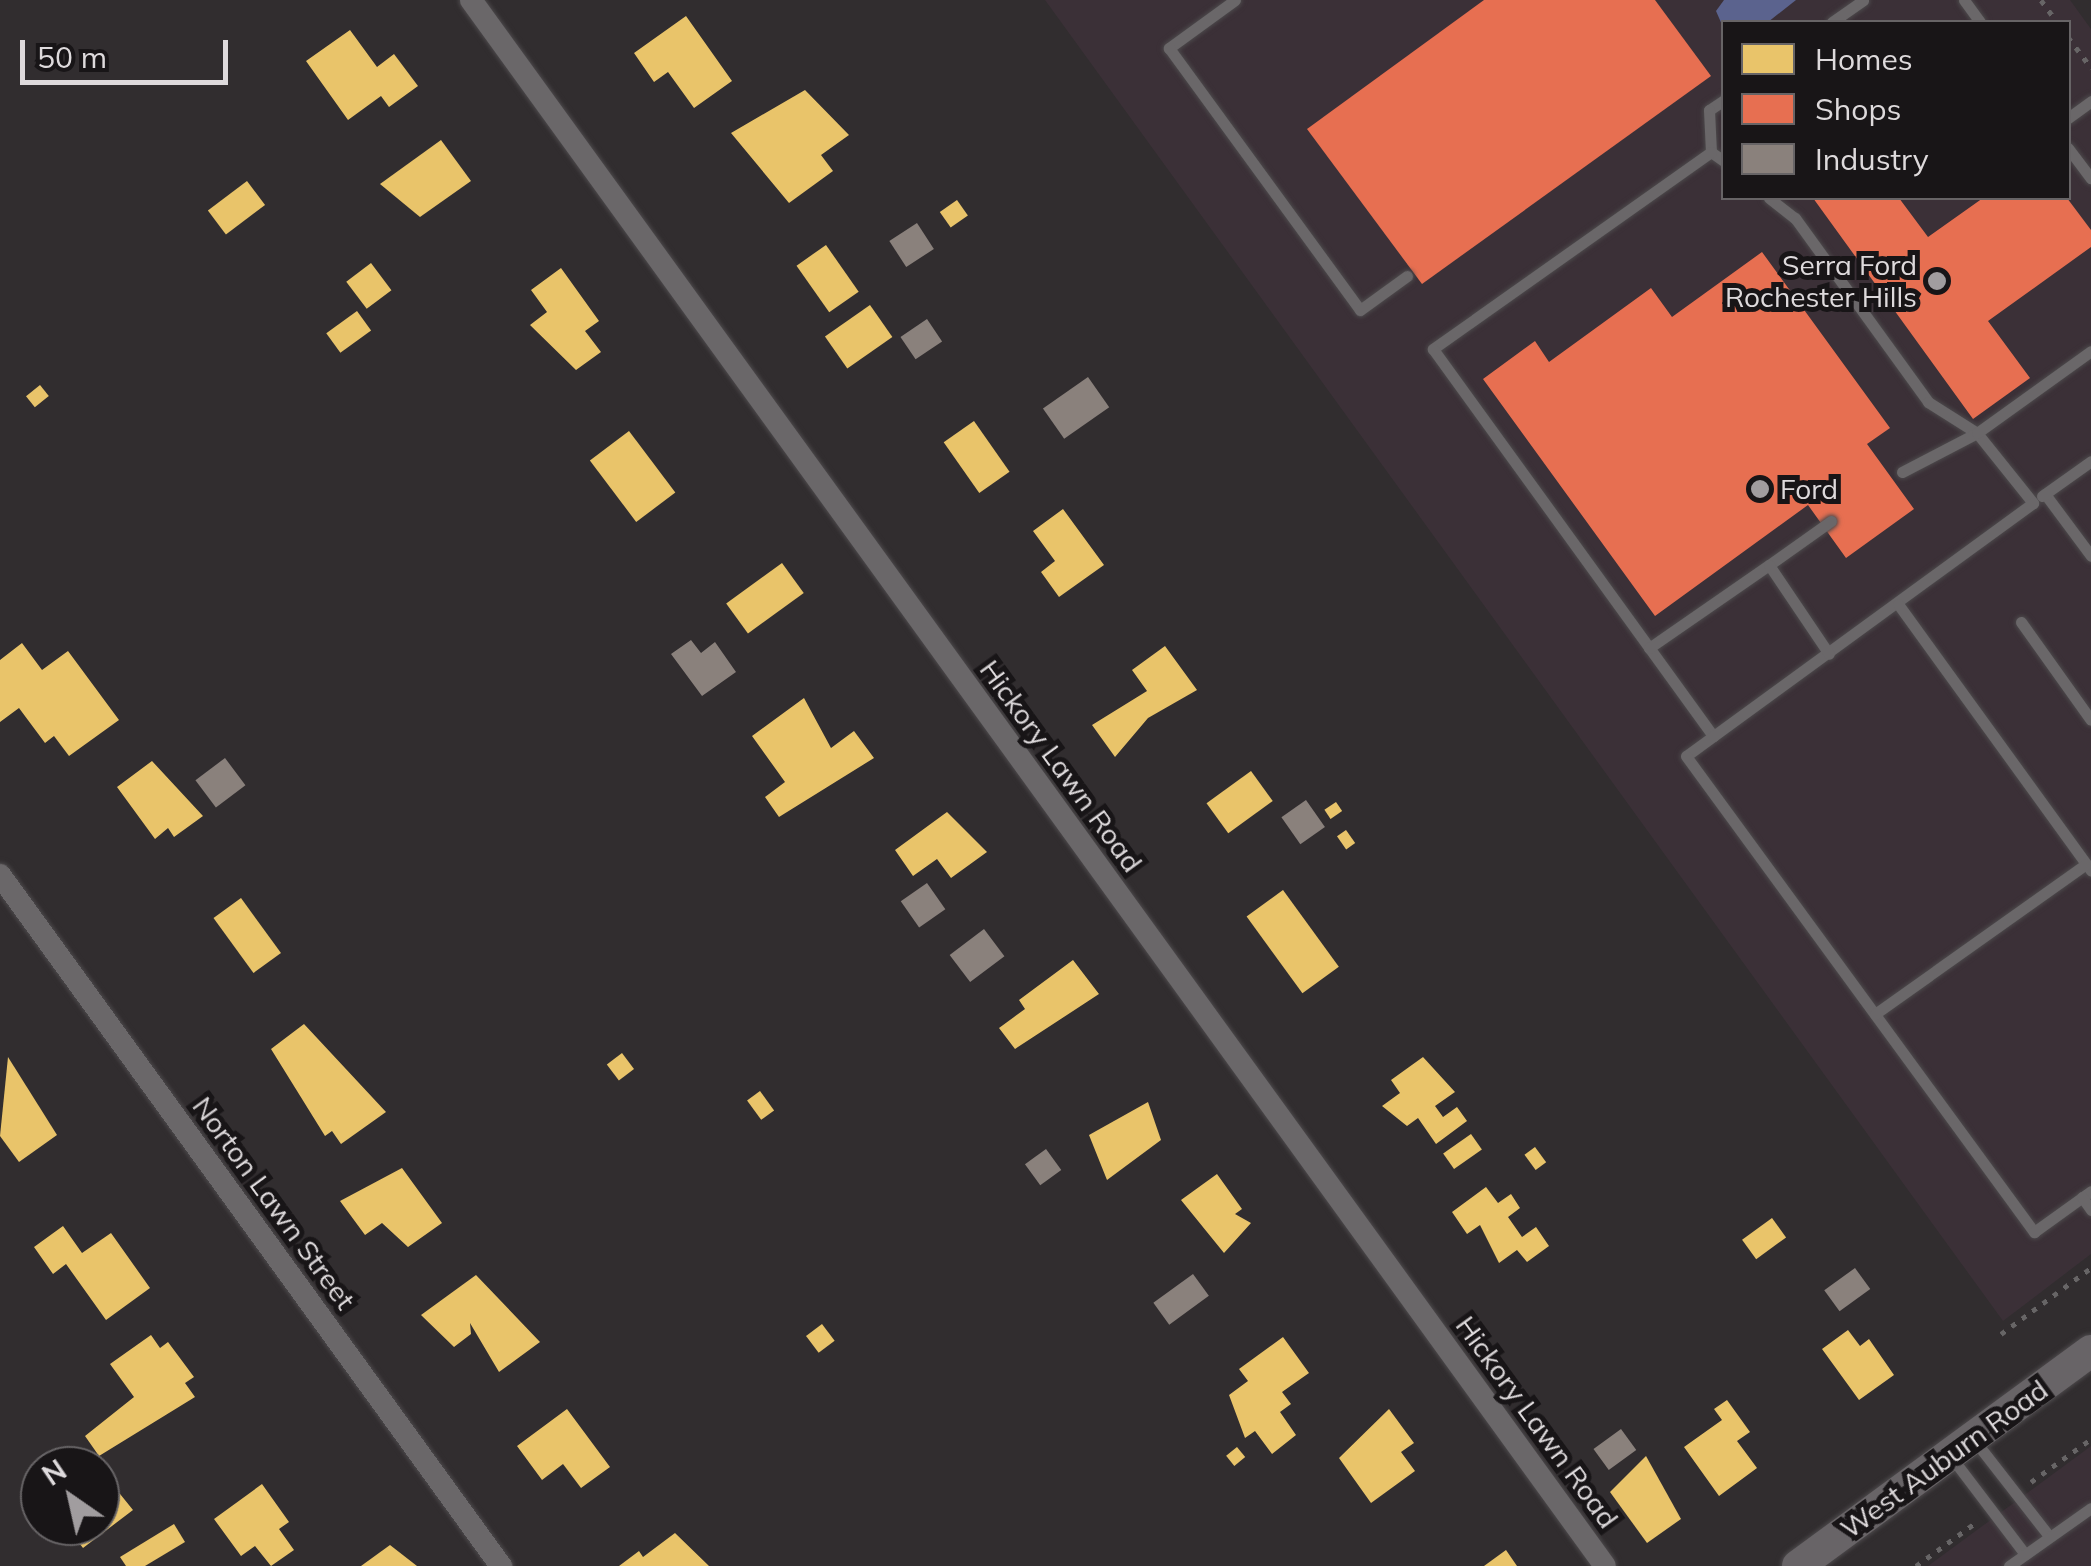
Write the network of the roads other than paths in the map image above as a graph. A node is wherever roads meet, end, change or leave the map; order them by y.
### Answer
1 (471, 0) edge
2 (1235, 0) edge
3 (1863, 0) edge
4 (1835, 20) edge
5 (1721, 102) edge
6 (1712, 152) junction
7 (2071, 152) edge
8 (1721, 160) edge
9 (2091, 178) edge
10 (1772, 200) edge
11 (1407, 276) dead end
12 (2091, 351) edge
13 (1977, 434) junction
14 (2091, 461) edge
15 (1902, 472) dead end
16 (2045, 494) junction
17 (2033, 503) junction
18 (1831, 521) dead end
19 (2091, 556) edge
20 (1769, 565) junction
21 (1898, 604) junction
22 (2021, 622) dead end
23 (1649, 648) junction
24 (1829, 654) junction
25 (2091, 720) edge
26 (1713, 736) junction
27 (2088, 868) edge
28 (0, 875) edge
29 (1875, 1014) junction
30 (2087, 1194) edge
31 (2091, 1210) edge
32 (2091, 1351) edge
33 (1961, 1447) junction
34 (2091, 1508) edge
35 (2049, 1536) junction
36 (2025, 1554) junction
37 (500, 1566) edge
38 (1605, 1566) edge
39 (1798, 1566) edge
40 (2009, 1566) edge

1 - 38 street, Hickory Lawn Road
2 - 11 lane
3 - 4 lane
5 - 6 lane
6 - 8 lane
6 - 23 lane
7 - 9 lane
10 - 13 lane
12 - 13 lane
13 - 15 lane
13 - 17 lane
14 - 16 lane
16 - 17 lane
16 - 19 lane
17 - 21 lane
18 - 20 lane
20 - 23 lane
20 - 24 lane
21 - 24 lane
21 - 27 lane
22 - 25 lane
23 - 26 lane
24 - 26 lane
26 - 29 lane
27 - 29 lane
28 - 37 street, Norton Lawn Street
29 - 30 lane
30 - 31 lane
32 - 33 main road, West Auburn Road
33 - 35 lane
33 - 36 lane
33 - 39 main road, West Auburn Road
34 - 35 lane
35 - 36 lane
36 - 40 lane

